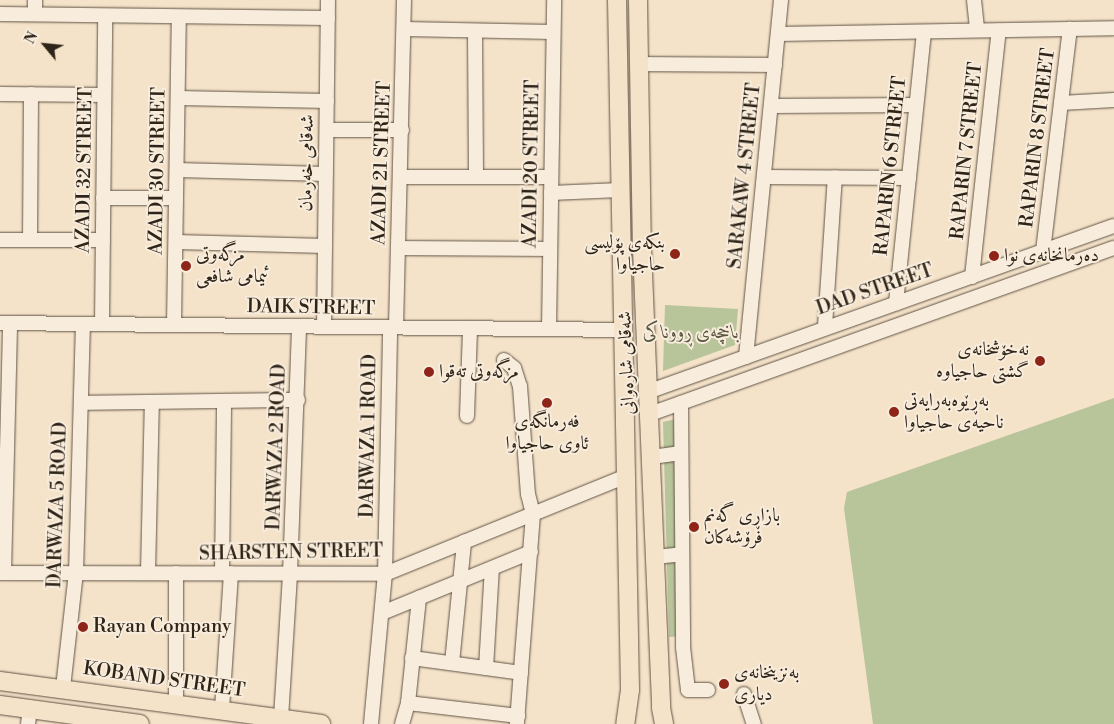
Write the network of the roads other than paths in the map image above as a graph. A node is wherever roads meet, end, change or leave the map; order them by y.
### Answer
1 (328, 0) edge
2 (404, 0) edge
3 (554, 0) edge
4 (617, 0) edge
5 (638, 0) edge
6 (781, 0) edge
7 (974, 0) edge
8 (35, 7) edge
9 (0, 14) edge
10 (105, 16) junction
11 (179, 17) junction
12 (328, 18) junction
13 (1114, 28) edge
14 (404, 29) junction
15 (1070, 29) junction
16 (978, 30) junction
17 (999, 30) junction
18 (475, 32) junction
19 (553, 32) junction
20 (924, 32) junction
21 (778, 34) junction
22 (640, 64) junction
23 (775, 65) junction
24 (0, 94) edge
25 (31, 94) junction
26 (104, 95) junction
27 (178, 98) junction
28 (1114, 100) edge
29 (327, 101) junction
30 (1061, 103) junction
31 (916, 105) junction
32 (771, 106) junction
33 (327, 130) junction
34 (402, 130) junction
35 (177, 170) junction
36 (326, 174) junction
37 (401, 177) junction
38 (476, 177) junction
39 (551, 177) junction
40 (764, 177) junction
41 (835, 177) junction
42 (909, 178) junction
43 (620, 190) junction
44 (551, 193) junction
45 (103, 198) junction
46 (176, 198) junction
47 (1114, 226) edge
48 (0, 240) edge
49 (30, 240) junction
50 (103, 240) junction
51 (176, 242) junction
52 (325, 246) junction
53 (399, 248) junction
54 (1114, 248) edge
55 (550, 249) junction
56 (622, 249) junction
57 (642, 249) junction
58 (1043, 252) junction
59 (972, 277) junction
60 (938, 288) junction
61 (896, 303) junction
62 (946, 308) junction
63 (5, 323) edge
64 (83, 324) junction
65 (102, 324) junction
66 (174, 325) junction
67 (299, 326) junction
68 (825, 326) junction
69 (324, 327) junction
70 (393, 327) junction
71 (470, 328) junction
72 (549, 329) junction
73 (622, 330) junction
74 (746, 357) junction
75 (504, 360) dead end
76 (650, 391) junction
77 (298, 400) junction
78 (224, 401) junction
79 (81, 402) junction
80 (152, 402) junction
81 (681, 403) junction
82 (650, 414) junction
83 (467, 416) dead end
84 (681, 453) junction
85 (652, 457) junction
86 (624, 477) junction
87 (533, 514) junction
88 (464, 542) junction
89 (530, 552) junction
90 (682, 554) junction
91 (655, 556) junction
92 (492, 568) junction
93 (2, 573) edge
94 (76, 573) junction
95 (148, 573) junction
96 (176, 573) junction
97 (226, 574) junction
98 (290, 574) junction
99 (385, 574) junction
100 (461, 581) junction
101 (419, 598) junction
102 (382, 613) junction
103 (412, 658) junction
104 (452, 663) junction
105 (486, 668) junction
106 (521, 673) junction
107 (0, 681) edge
108 (64, 688) junction
109 (708, 690) dead end
110 (744, 694) dead end
111 (176, 702) junction
112 (408, 703) junction
113 (0, 705) edge
114 (222, 709) junction
115 (29, 717) edge
116 (281, 718) junction
117 (518, 720) edge
118 (140, 724) edge
119 (321, 724) edge
120 (372, 724) edge
121 (402, 724) edge
122 (625, 724) edge
123 (664, 724) edge
124 (754, 724) edge

1 - 12 street, شەقامی خەرمان
2 - 14 street, AZADI 21 STREET
3 - 19 street, AZADI 20 STREET
4 - 43 main road, شەقامی شارەوانی
5 - 22 main road, شەقامی شارەوانی
6 - 21 street, SARAKAW 4 STREET
7 - 16 street
8 - 9 street
8 - 10 street
10 - 11 street
10 - 26 street, AZADI 32 STREET
11 - 12 street
11 - 27 street, AZADI 30 STREET
12 - 29 street, شەقامی خەرمان
13 - 15 street
14 - 18 street
14 - 34 street, AZADI 21 STREET
15 - 17 street
15 - 30 street, RAPARIN 8 STREET
16 - 17 street
16 - 20 street
17 - 59 street, RAPARIN 7 STREET
18 - 19 street
18 - 38 street
19 - 39 street, AZADI 20 STREET
20 - 21 street
20 - 31 street, RAPARIN 6 STREET
21 - 23 street, SARAKAW 4 STREET
22 - 23 street
22 - 57 main road, شەقامی شارەوانی
23 - 32 street, SARAKAW 4 STREET
24 - 25 street
25 - 26 street
25 - 49 street
26 - 45 street, AZADI 32 STREET
27 - 29 street
27 - 35 street, AZADI 30 STREET
28 - 30 street
29 - 33 street, شەقامی خەرمان
30 - 58 street, RAPARIN 8 STREET
31 - 32 street
31 - 42 street, RAPARIN 6 STREET
32 - 40 street, SARAKAW 4 STREET
33 - 34 street
33 - 36 street, شەقامی خەرمان
34 - 37 street, AZADI 21 STREET
35 - 36 street
35 - 46 street, AZADI 30 STREET
36 - 52 street, شەقامی خەرمان
37 - 38 street
37 - 53 street, AZADI 21 STREET
38 - 39 street
39 - 44 street, AZADI 20 STREET
40 - 41 street
40 - 74 street, SARAKAW 4 STREET
41 - 42 street
41 - 68 street
42 - 61 street, RAPARIN 6 STREET
43 - 44 street
43 - 56 main road, شەقامی شارەوانی
44 - 55 street, AZADI 20 STREET
45 - 46 street
45 - 50 street, AZADI 32 STREET
46 - 51 street, AZADI 30 STREET
47 - 58 street, DAD STREET
48 - 49 street
49 - 50 street
50 - 65 street, AZADI 32 STREET
51 - 52 street
51 - 66 street, AZADI 30 STREET
52 - 69 street, شەقامی خەرمان
53 - 55 street
53 - 70 street, AZADI 21 STREET
54 - 62 street
55 - 72 street, AZADI 20 STREET
56 - 57 main road
56 - 73 main road, شەقامی شارەوانی
57 - 76 main road, شەقامی شارەوانی
58 - 59 street, DAD STREET
59 - 60 street, DAD STREET
60 - 61 street, DAD STREET
60 - 62 street
61 - 68 street, DAD STREET
62 - 81 street
63 - 64 street, DAIK STREET
63 - 93 street
64 - 65 street, DAIK STREET
64 - 79 street, DARWAZA 5 ROAD
65 - 66 street, DAIK STREET
66 - 67 street, DAIK STREET
67 - 69 street, DAIK STREET
67 - 77 street, DARWAZA 2 ROAD
68 - 74 street, DAD STREET
69 - 70 street, DAIK STREET
70 - 71 street, DAIK STREET
70 - 99 street, DARWAZA 1 ROAD
71 - 72 street, DAIK STREET
71 - 83 street
72 - 73 street, DAIK STREET
73 - 86 main road, شەقامی شارەوانی
74 - 76 street, DAD STREET
75 - 87 street
76 - 82 main road, شەقامی شارەوانی
77 - 78 street
77 - 98 street, DARWAZA 2 ROAD
78 - 80 street
78 - 97 street
79 - 80 street
79 - 94 street, DARWAZA 5 ROAD
80 - 95 street
81 - 82 street
81 - 84 street
82 - 85 main road, شەقامی شارەوانی
84 - 85 street
84 - 90 street
85 - 91 main road, شەقامی شارەوانی
86 - 87 street, SHARSTEN STREET
86 - 122 main road, شەقامی شارەوانی
87 - 88 street, SHARSTEN STREET
87 - 89 street
88 - 99 street, SHARSTEN STREET
88 - 100 street
89 - 92 street
89 - 106 street
90 - 91 street
90 - 109 street
91 - 123 main road, شەقامی شارەوانی
92 - 100 street
92 - 105 street
93 - 94 street, SHARSTEN STREET
94 - 95 street, SHARSTEN STREET
94 - 108 street, DARWAZA 5 ROAD
95 - 96 street, SHARSTEN STREET
96 - 97 street, SHARSTEN STREET
96 - 111 street
97 - 98 street, SHARSTEN STREET
97 - 114 street
98 - 99 street, SHARSTEN STREET
98 - 116 street, DARWAZA 2 ROAD
99 - 102 street, DARWAZA 1 ROAD
100 - 101 street
100 - 104 street
101 - 102 street
101 - 103 street
102 - 120 street, DARWAZA 1 ROAD
103 - 104 street
103 - 112 street
104 - 105 street
105 - 106 street
106 - 117 street
107 - 108 main road, KOBAND STREET
108 - 111 main road, KOBAND STREET
110 - 124 street
111 - 114 main road, KOBAND STREET
112 - 117 street
112 - 121 street
113 - 115 main road
114 - 116 main road, KOBAND STREET
115 - 118 main road
116 - 119 main road, KOBAND STREET

